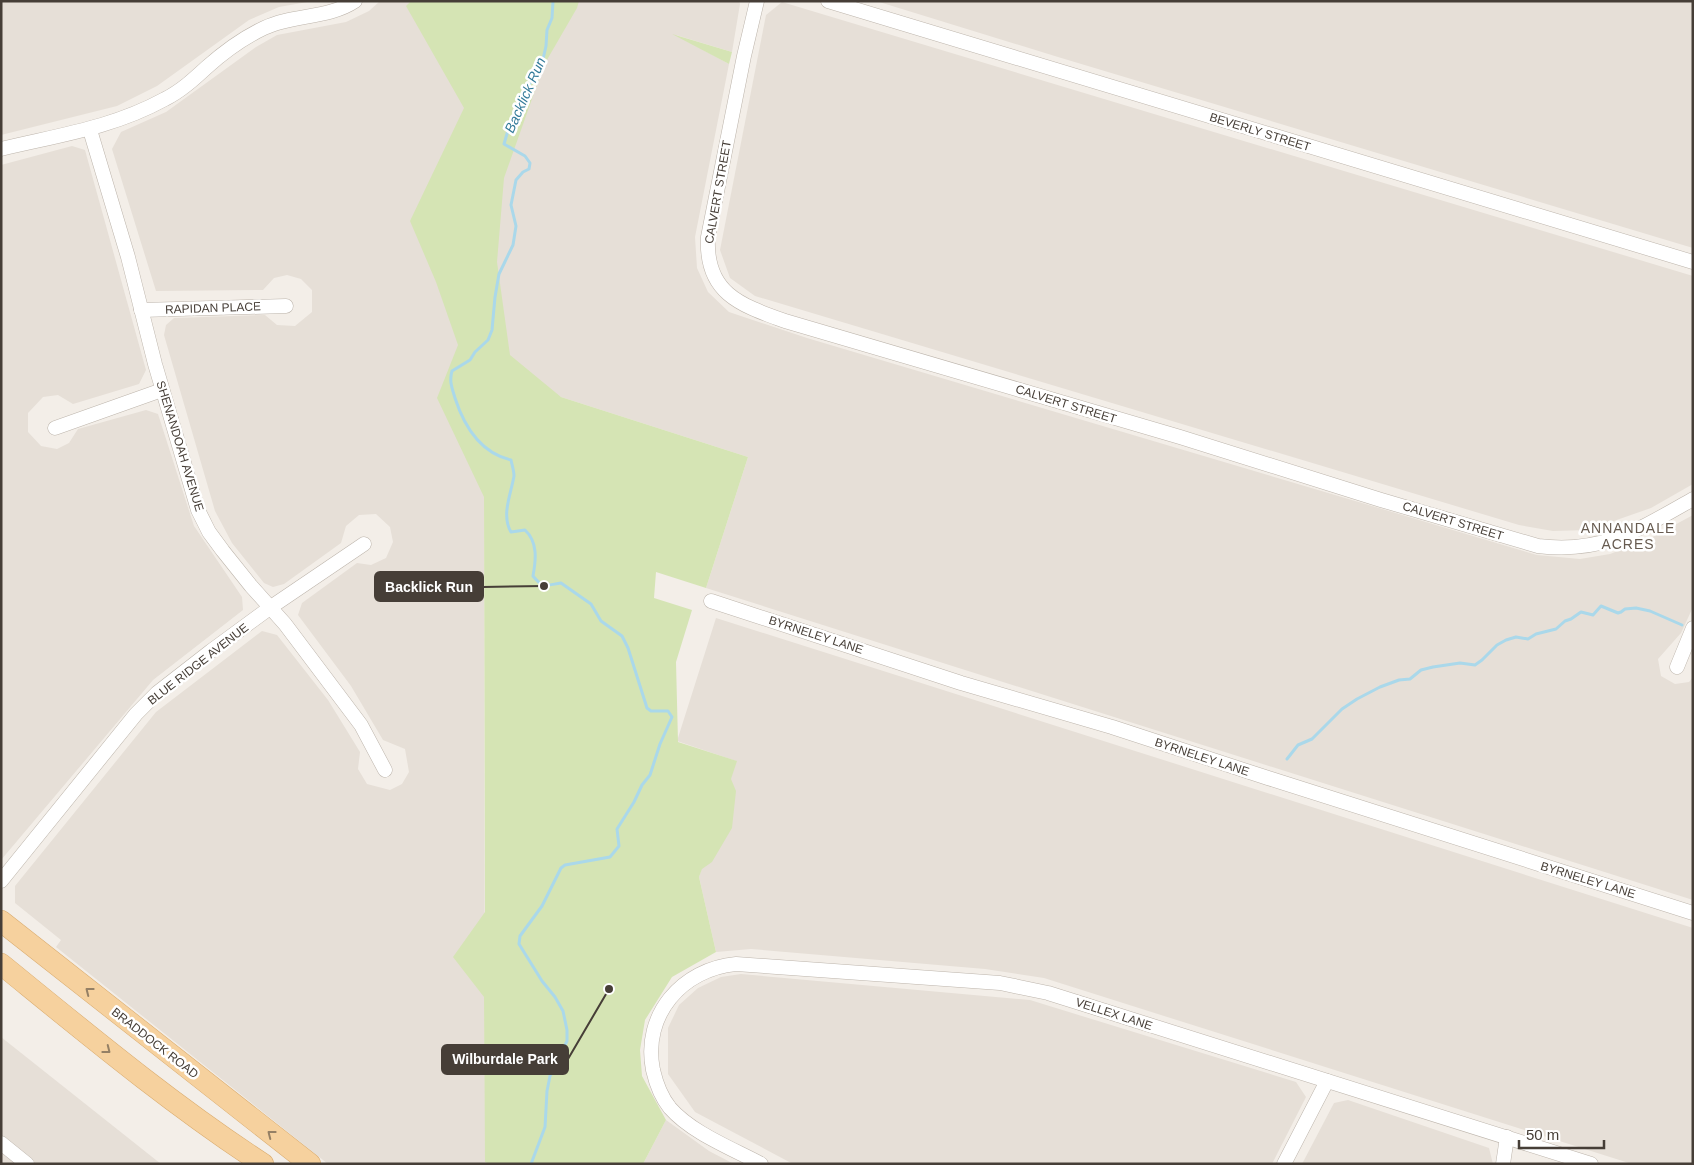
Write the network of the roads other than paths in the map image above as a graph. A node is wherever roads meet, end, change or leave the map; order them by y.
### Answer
1 (355, 1) edge
2 (757, 1) edge
3 (828, 1) edge
4 (90, 130) junction
5 (1, 149) edge
6 (1693, 262) edge
7 (286, 306) dead end
8 (141, 310) junction
9 (162, 390) junction
10 (55, 428) dead end
11 (1693, 499) edge
12 (364, 544) dead end
13 (711, 601) dead end
14 (271, 607) junction
15 (1693, 628) edge
16 (1677, 667) dead end
17 (385, 770) dead end
18 (1, 881) edge
19 (1693, 913) edge
20 (1, 922) edge
21 (1, 964) edge
22 (1328, 1081) junction
23 (1507, 1137) junction
24 (1, 1143) edge
25 (27, 1164) edge
26 (263, 1164) edge
27 (310, 1164) edge
28 (761, 1164) edge
29 (1284, 1164) edge
30 (1503, 1164) edge
31 (1591, 1164) edge

1 - 4 street
2 - 11 street, CALVERT STREET
3 - 6 street, BEVERLY STREET
4 - 5 street
4 - 8 street, SHENANDOAH AVENUE
7 - 8 street, RAPIDAN PLACE
8 - 9 street, SHENANDOAH AVENUE
9 - 10 street
9 - 14 street, SHENANDOAH AVENUE
12 - 14 street, BLUE RIDGE AVENUE
13 - 19 street, BYRNELEY LANE
14 - 17 street, SHENANDOAH AVENUE
14 - 18 street, BLUE RIDGE AVENUE
15 - 16 street
27 -> 20 main road, BRADDOCK ROAD
21 -> 26 main road
22 - 23 street, VELLEX LANE
22 - 28 street, VELLEX LANE
22 - 29 street
23 - 30 street
23 - 31 street, VELLEX LANE
24 - 25 street

